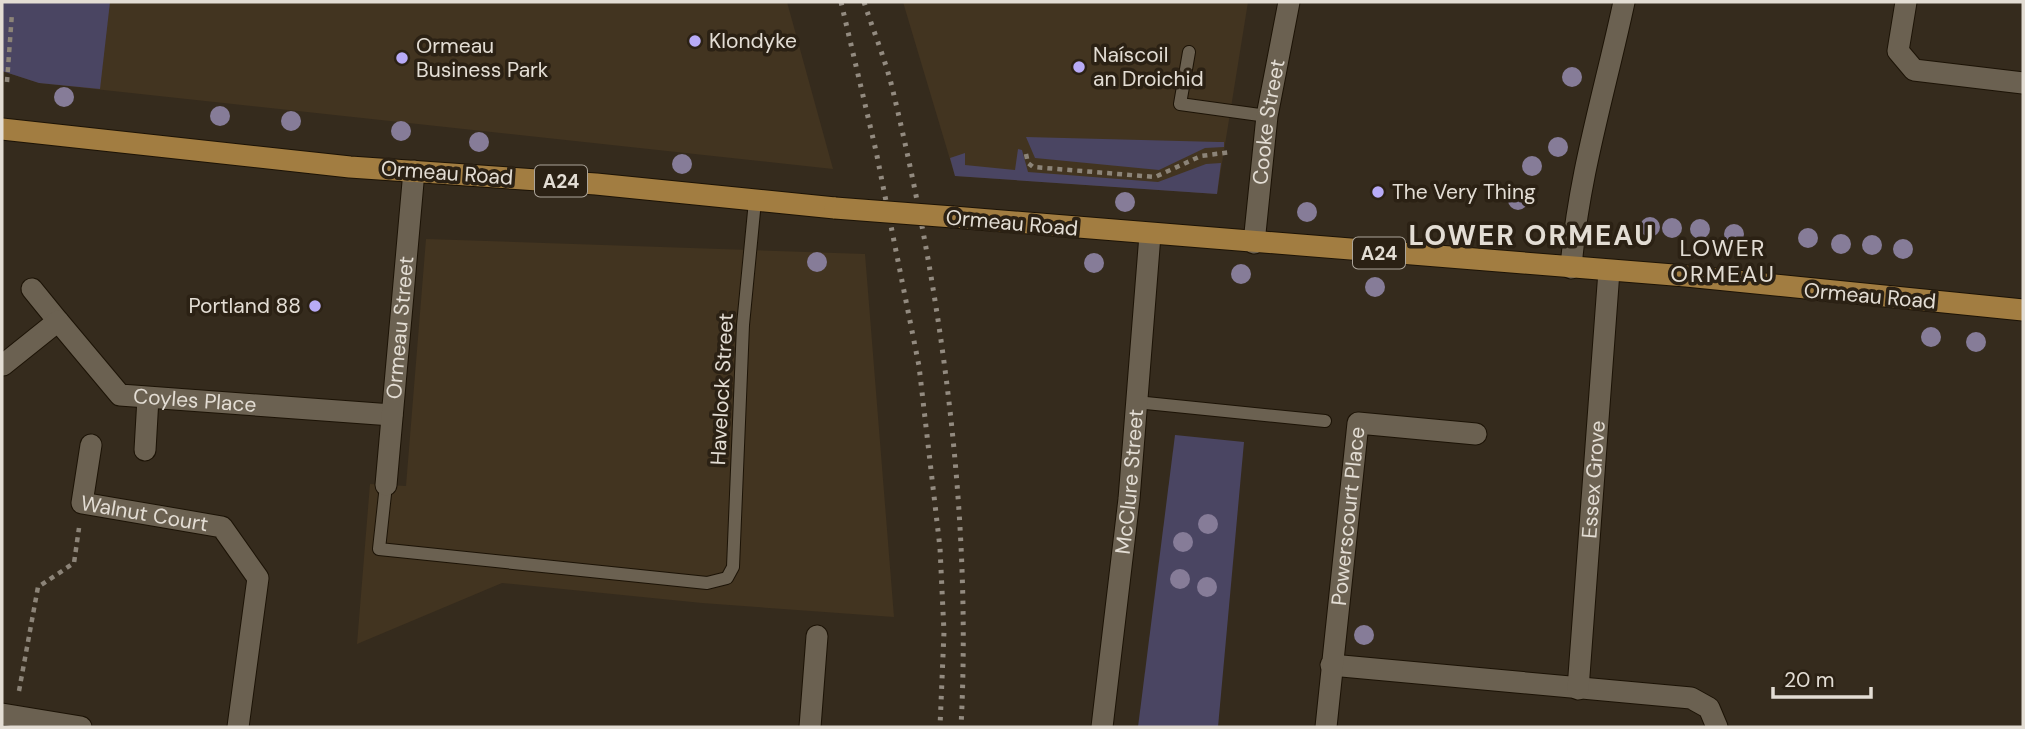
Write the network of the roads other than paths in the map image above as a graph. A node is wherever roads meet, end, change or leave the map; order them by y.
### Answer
1 (1289, 2) edge
2 (1624, 2) edge
3 (1906, 2) edge
4 (1189, 52) dead end
5 (2023, 83) edge
6 (1267, 116) junction
7 (2, 130) edge
8 (414, 171) junction
9 (755, 201) junction
10 (1150, 235) junction
11 (1254, 243) junction
12 (1571, 268) junction
13 (1609, 271) junction
14 (32, 289) dead end
15 (2023, 310) edge
16 (58, 321) junction
17 (3, 370) edge
18 (149, 398) junction
19 (1136, 402) junction
20 (392, 415) junction
21 (1325, 421) dead end
22 (1476, 434) dead end
23 (91, 445) dead end
24 (145, 450) dead end
25 (386, 485) joint
26 (817, 636) dead end
27 (1331, 665) junction
28 (1578, 689) junction
29 (8, 715) edge
30 (81, 727) edge
31 (238, 727) edge
32 (810, 727) edge
33 (1102, 727) edge
34 (1326, 727) edge
35 (1717, 727) edge

1 - 6 street, Cooke Street
2 - 12 street
3 - 5 street
4 - 6 lane
6 - 11 street, Cooke Street
7 - 8 main road, Ormeau Road / A24
8 - 9 main road, Ormeau Road / A24
8 - 20 street, Ormeau Street
9 - 10 main road, Ormeau Road / A24, bridge
9 - 25 lane, Havelock Street
10 - 11 main road, Ormeau Road / A24
10 - 19 street, McClure Street
11 - 12 main road, Ormeau Road / A24
12 - 13 main road, Ormeau Road / A24
13 - 15 main road, Ormeau Road / A24
13 - 28 street, Essex Grove
14 - 16 street, Coyles Place
16 - 17 street
16 - 18 street, Coyles Place
18 - 20 street, Coyles Place
18 - 24 street
19 - 21 lane
19 - 33 street, McClure Street
20 - 25 street, Ormeau Street
22 - 27 street, Powerscourt Place
23 - 31 street, Walnut Court
26 - 32 street
27 - 28 street
27 - 34 street, Powerscourt Place
28 - 35 street
29 - 30 street

